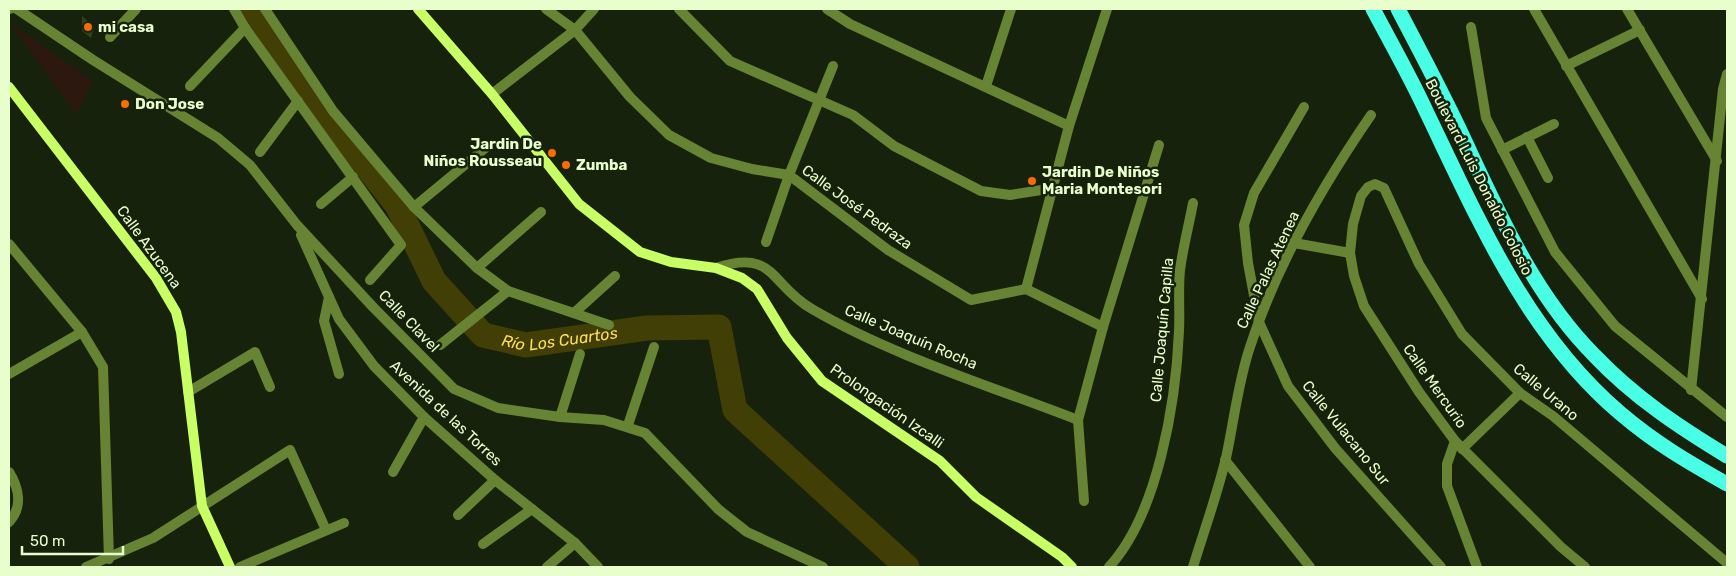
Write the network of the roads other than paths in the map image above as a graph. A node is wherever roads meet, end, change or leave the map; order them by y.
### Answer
1 (17, 9) edge
2 (136, 9) edge
3 (234, 9) edge
4 (265, 9) edge
5 (418, 9) edge
6 (546, 9) edge
7 (594, 9) edge
8 (679, 9) edge
9 (827, 9) edge
10 (1011, 9) edge
11 (1107, 9) edge
12 (1373, 9) edge
13 (1398, 9) edge
14 (1534, 9) edge
15 (1627, 9) edge
16 (1471, 27) dead end
17 (245, 28) junction
18 (575, 30) junction
19 (1640, 30) junction
20 (110, 37) dead end
21 (833, 66) dead end
22 (1566, 66) junction
23 (1727, 74) edge
24 (190, 86) dead end
25 (986, 86) junction
26 (9, 87) edge
27 (492, 94) junction
28 (819, 98) junction
29 (298, 101) junction
30 (1304, 107) dead end
31 (1371, 115) dead end
32 (1554, 124) dead end
33 (1069, 126) junction
34 (1723, 132) edge
35 (1527, 137) junction
36 (489, 145) dead end
37 (1159, 145) dead end
38 (1502, 150) junction
39 (260, 152) dead end
40 (1717, 161) junction
41 (789, 175) junction
42 (353, 177) junction
43 (1548, 178) dead end
44 (1374, 184) joint
45 (1054, 188) junction
46 (1194, 203) dead end
47 (321, 204) dead end
48 (414, 207) junction
49 (542, 212) dead end
50 (297, 225) junction
51 (766, 242) dead end
52 (1294, 243) junction
53 (9, 244) edge
54 (1350, 253) junction
55 (477, 268) junction
56 (716, 268) junction
57 (615, 276) dead end
58 (370, 280) dead end
59 (1026, 289) junction
60 (508, 291) junction
61 (329, 297) junction
62 (1702, 299) junction
63 (574, 313) junction
64 (1259, 322) junction
65 (610, 325) dead end
66 (1103, 327) junction
67 (82, 332) junction
68 (440, 345) dead end
69 (654, 346) dead end
70 (580, 354) dead end
71 (9, 374) edge
72 (339, 374) dead end
73 (270, 387) dead end
74 (1691, 390) junction
75 (188, 392) junction
76 (1520, 393) junction
77 (424, 417) junction
78 (560, 417) junction
79 (1727, 417) edge
80 (1078, 420) junction
81 (628, 425) junction
82 (1455, 441) junction
83 (1462, 449) junction
84 (1727, 456) edge
85 (1225, 460) junction
86 (9, 472) edge
87 (393, 472) dead end
88 (495, 480) junction
89 (1727, 484) edge
90 (1084, 502) dead end
91 (202, 506) junction
92 (532, 509) junction
93 (458, 515) dead end
94 (9, 522) edge
95 (344, 523) dead end
96 (326, 530) junction
97 (575, 543) junction
98 (483, 544) dead end
99 (109, 559) junction
100 (1727, 563) edge
101 (86, 567) edge
102 (230, 567) edge
103 (240, 567) edge
104 (547, 567) edge
105 (598, 567) edge
106 (823, 567) edge
107 (1072, 567) edge
108 (1109, 567) edge
109 (1193, 567) edge
110 (1310, 567) edge
111 (1441, 567) edge
112 (1477, 567) edge
113 (1585, 567) edge

1 - 50 street, Calle Clavel
2 - 20 street
3 - 17 street
4 - 48 street
5 - 27 street, Prolongación Izcalli
6 - 18 street, Calle José Pedraza
7 - 18 street
8 - 28 street
9 - 25 street
10 - 25 street
11 - 33 street
12 - 89 highway, Boulevard Luis Donaldo Colosio
13 - 84 highway, Boulevard Luis Donaldo Colosio
14 - 22 street
15 - 19 street
16 - 38 street
17 - 24 street
17 - 29 street
18 - 27 street
18 - 41 street, Calle José Pedraza
19 - 22 street
19 - 40 street
21 - 28 street
22 - 62 street
23 - 34 street
25 - 33 street
26 - 75 street, Calle Azucena
27 - 56 street, Prolongación Izcalli
28 - 41 street
28 - 45 street
29 - 39 street
29 - 42 street
30 - 64 street, Calle Vulacano Sur
31 - 52 street, Calle Palas Atenea
32 - 35 street
33 - 45 street
34 - 40 street
35 - 38 street
35 - 43 street
36 - 48 street
37 - 66 street
38 - 74 street
40 - 62 street
41 - 51 street
41 - 59 street, Calle José Pedraza
42 - 47 street
42 - 58 street
44 - 54 street, Calle Mercurio
44 - 76 street, Calle Urano
45 - 59 street
46 - 108 street, Calle Joaquín Capilla
48 - 55 street
49 - 55 street
50 - 61 street, Avenida de las Torres
50 - 78 street, Calle Clavel
52 - 54 street
52 - 64 street, Calle Palas Atenea
53 - 67 street
54 - 82 street, Calle Mercurio
55 - 60 street
56 - 80 street, Calle Joaquín Rocha
56 - 107 street, Prolongación Izcalli
57 - 63 street
59 - 66 street
60 - 63 street
60 - 68 street
61 - 72 street
61 - 77 street, Avenida de las Torres
62 - 74 street
63 - 65 street
64 - 85 street, Calle Palas Atenea
64 - 111 street, Calle Vulacano Sur
66 - 80 street
67 - 71 street
67 - 99 street
69 - 81 street
70 - 78 street
73 - 75 street
74 - 79 street
75 - 91 street, Calle Azucena
76 - 83 street
76 - 100 street, Calle Urano
77 - 87 street
77 - 88 street, Avenida de las Torres
78 - 81 street, Calle Clavel
80 - 90 street
81 - 106 street, Calle Clavel
82 - 83 street, Calle Mercurio
82 - 112 street
83 - 113 street, Calle Mercurio
85 - 109 street, Calle Palas Atenea
85 - 110 street
86 - 94 street
88 - 92 street, Avenida de las Torres
88 - 93 street
91 - 96 street
91 - 99 street
91 - 102 street, Calle Azucena
92 - 97 street, Avenida de las Torres
92 - 98 street
95 - 96 street
96 - 103 street
97 - 104 street
97 - 105 street, Avenida de las Torres
99 - 101 street

